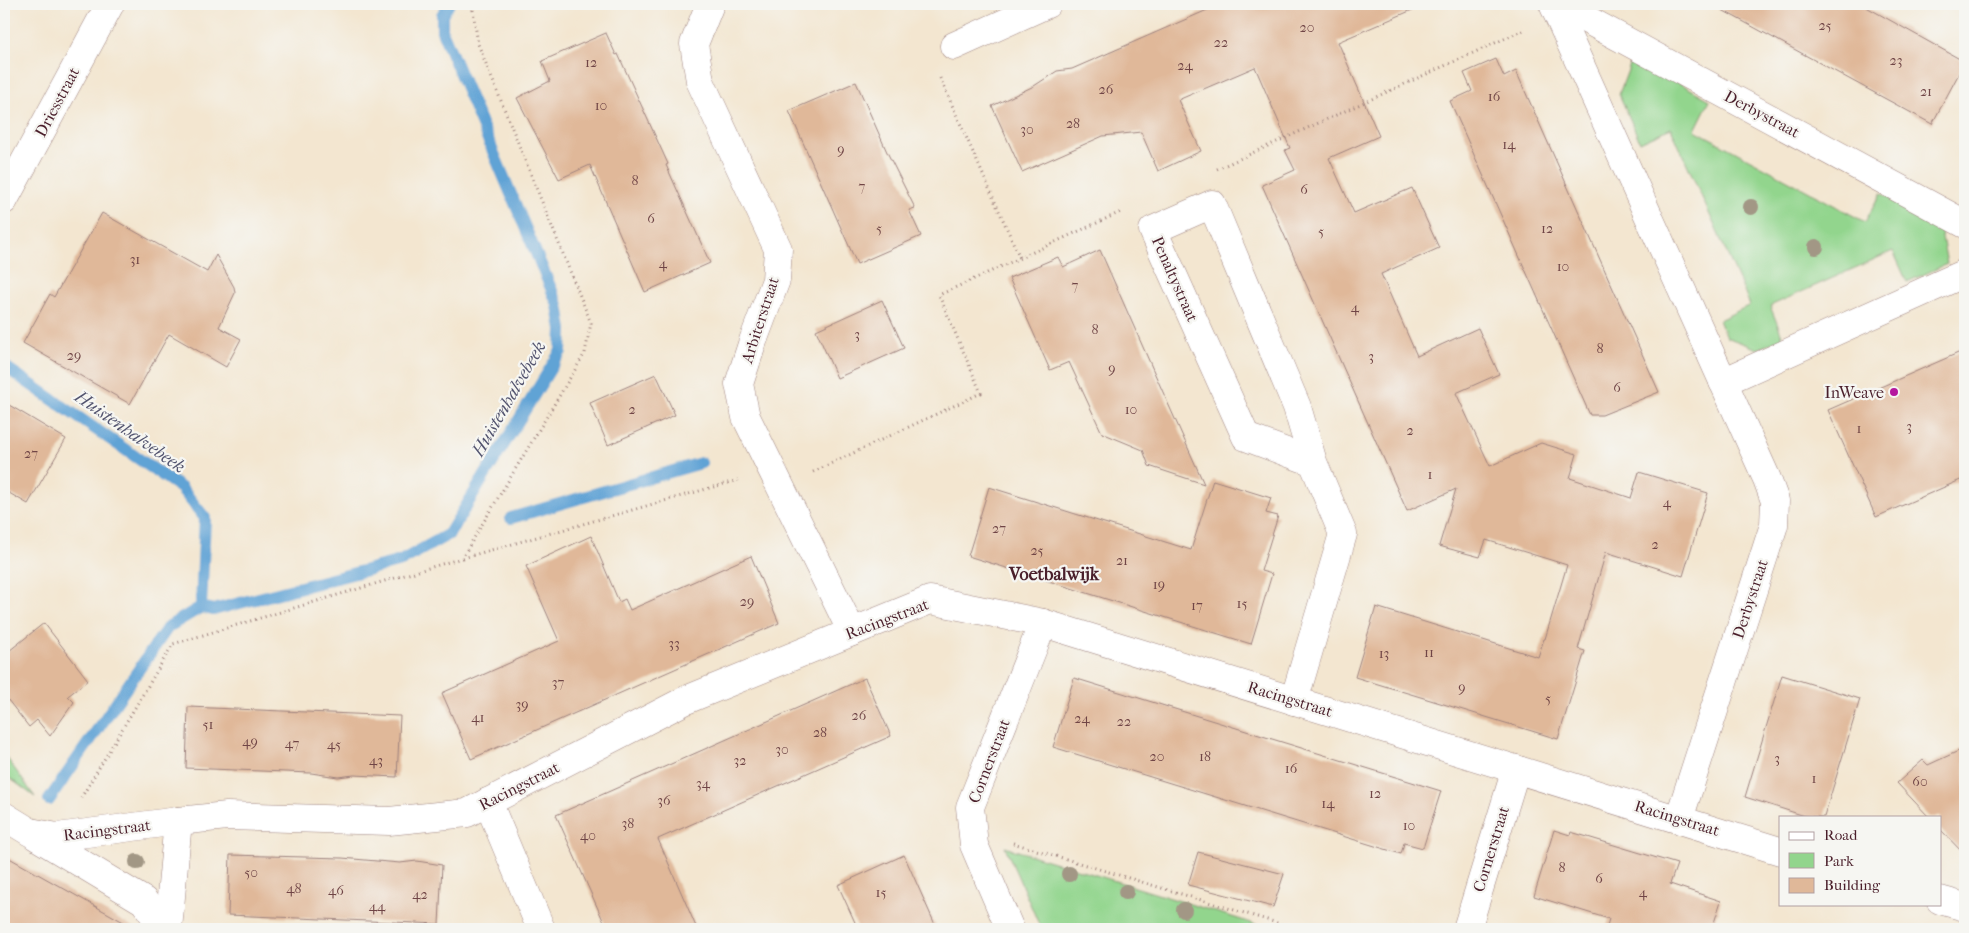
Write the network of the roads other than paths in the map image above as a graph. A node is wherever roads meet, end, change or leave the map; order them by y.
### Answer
1 (110, 4) edge
2 (710, 4) edge
3 (1047, 4) edge
4 (1553, 4) edge
5 (1558, 4) edge
6 (954, 46) road end
7 (4, 200) edge
8 (1965, 224) edge
9 (1965, 273) edge
10 (1724, 382) junction
11 (1313, 462) junction
12 (1043, 623) junction
13 (852, 632) junction
14 (1294, 701) junction
15 (1516, 769) junction
16 (488, 802) junction
17 (4, 816) edge
18 (1679, 819) junction
19 (178, 821) junction
20 (30, 832) junction
21 (1779, 850) edge
22 (1942, 901) edge
23 (1965, 907) edge
24 (166, 929) edge
25 (541, 929) edge
26 (1010, 929) edge
27 (1466, 929) edge

1 - 7 street, Driesstraat
2 - 13 street, Arbiterstraat
3 - 6 street
4 - 10 street, Derbystraat
5 - 8 street, Derbystraat
9 - 10 street
10 - 18 street, Derbystraat
11 - 11 street, Penaltystraat
11 - 14 street, Penaltystraat
12 - 13 street, Racingstraat
12 - 14 street, Racingstraat
12 - 26 street, Cornerstraat
13 - 16 street, Racingstraat
14 - 15 street, Racingstraat
15 - 18 street, Racingstraat
15 - 27 street, Cornerstraat
16 - 19 street, Racingstraat
16 - 25 street
17 - 20 street, Racingstraat
18 - 21 street, Racingstraat
19 - 20 street, Racingstraat
19 - 24 street
20 - 24 street
22 - 23 street

